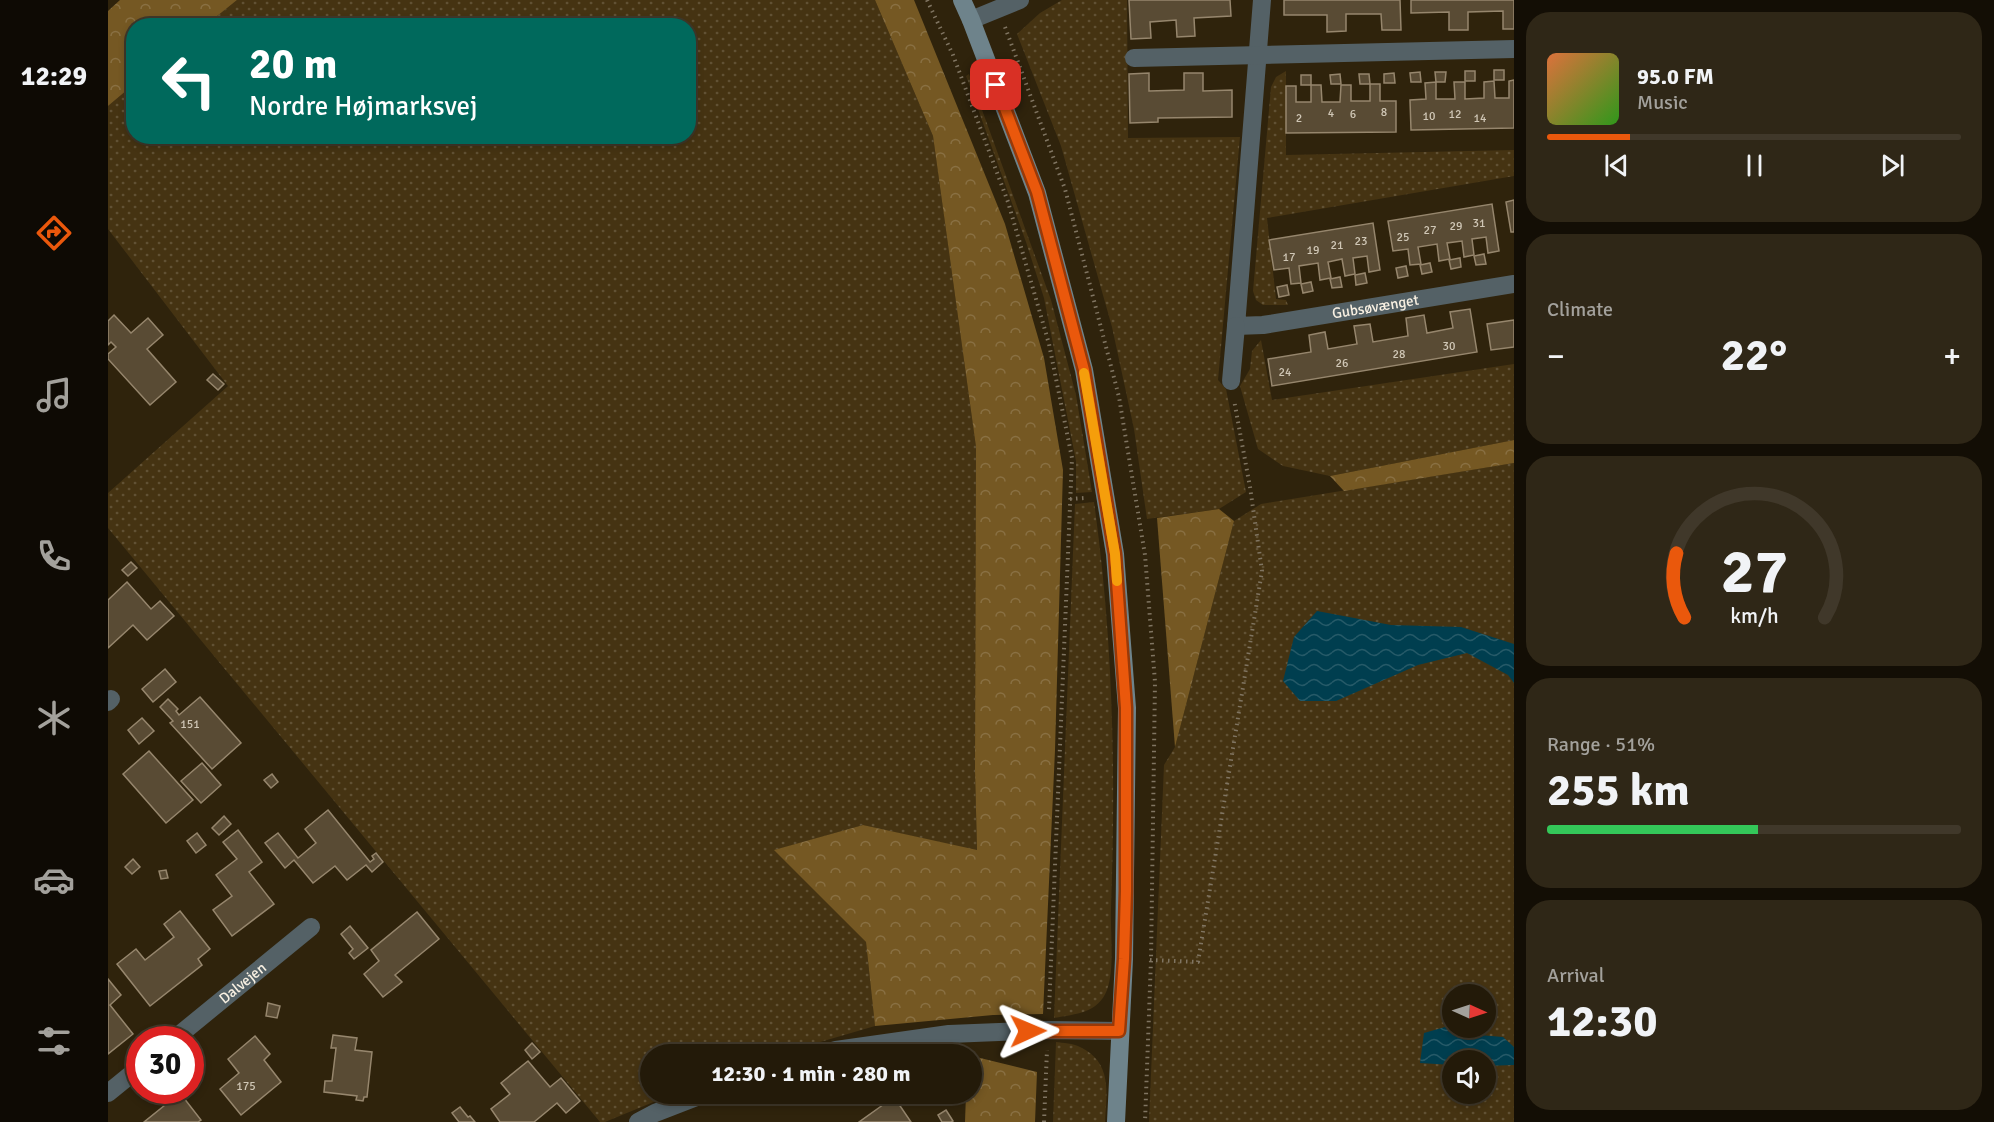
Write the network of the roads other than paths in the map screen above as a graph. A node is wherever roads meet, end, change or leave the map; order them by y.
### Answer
1 (962, 0) edge
2 (1020, 0) edge
3 (1262, 0) edge
4 (971, 20) junction
5 (1514, 49) edge
6 (1258, 55) junction
7 (1134, 58) dead end
8 (1514, 284) edge
9 (1236, 326) junction
10 (1231, 381) road end
11 (311, 927) dead end
12 (190, 1026) edge
13 (1119, 1031) junction
14 (878, 1044) edge
15 (126, 1078) edge
16 (108, 1093) edge
17 (684, 1104) edge
18 (658, 1117) edge
19 (638, 1122) edge
20 (1116, 1122) edge

1 - 4 street
2 - 4 street
3 - 6 street
4 - 13 street
5 - 6 street
6 - 7 street
6 - 9 street
8 - 9 street, Gubsøvænget
9 - 10 street
11 - 12 street, Dalvejen
13 - 14 street
13 - 20 street
15 - 16 street
17 - 18 street
18 - 19 street

